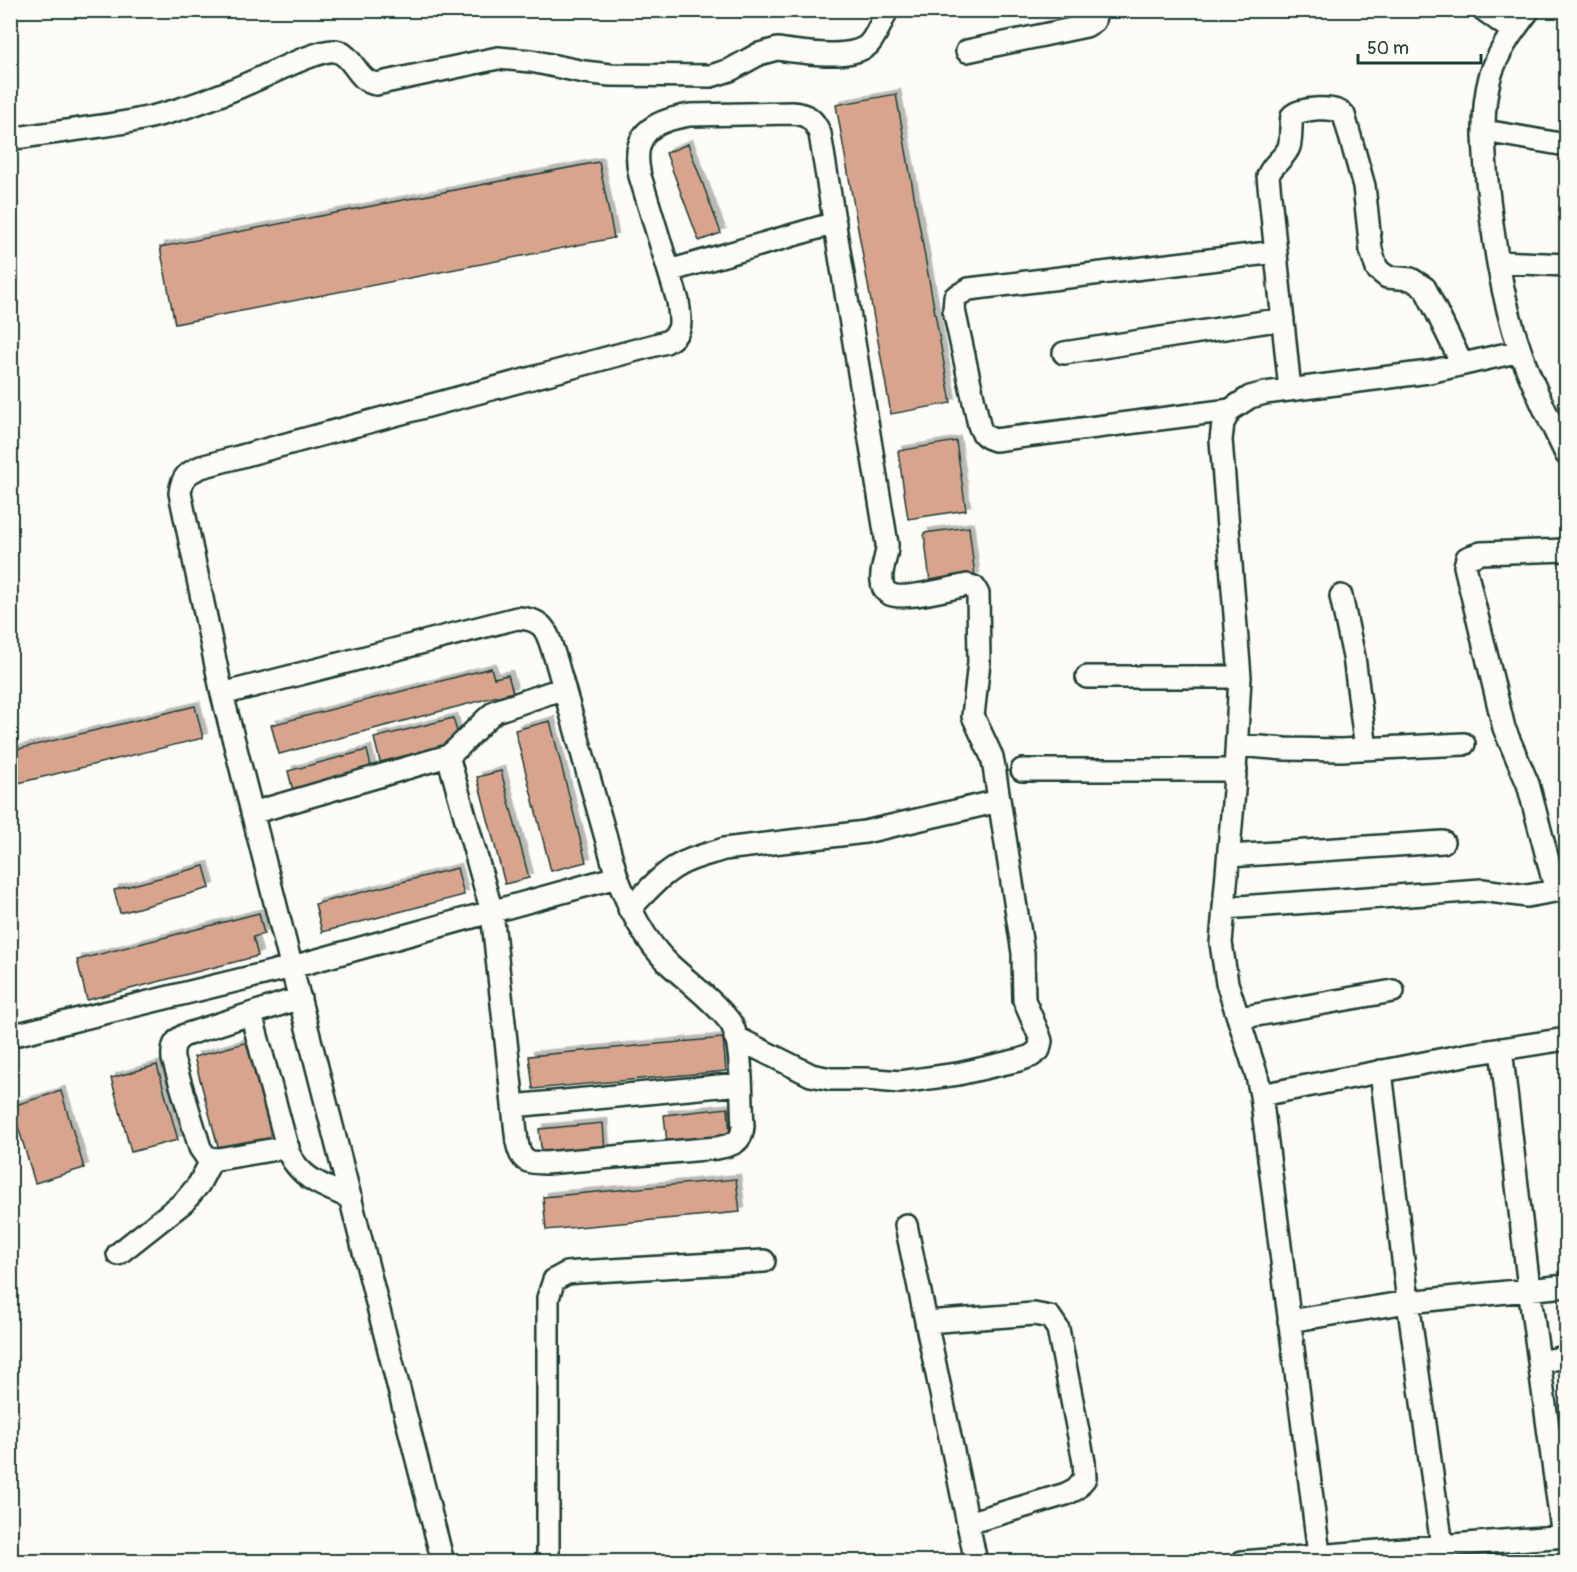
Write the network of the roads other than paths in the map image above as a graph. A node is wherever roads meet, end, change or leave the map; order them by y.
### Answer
1 (887, 10) edge
2 (1096, 10) edge
3 (1484, 10) edge
4 (1529, 10) edge
5 (1513, 31) junction
6 (967, 51) dead end
7 (1485, 131) junction
8 (10, 139) edge
9 (1566, 145) edge
10 (835, 223) junction
11 (1276, 252) junction
12 (1498, 262) junction
13 (1566, 266) edge
14 (669, 271) junction
15 (1283, 319) junction
16 (1520, 351) junction
17 (1064, 353) dead end
18 (1462, 364) junction
19 (1290, 390) junction
20 (1230, 411) junction
21 (1566, 454) edge
22 (1566, 550) edge
23 (1341, 596) dead end
24 (1087, 677) dead end
25 (1240, 677) junction
26 (564, 688) junction
27 (222, 694) junction
28 (1464, 744) dead end
29 (1237, 745) junction
30 (1366, 749) junction
31 (448, 756) junction
32 (1022, 770) dead end
33 (1236, 770) junction
34 (999, 801) junction
35 (252, 813) junction
36 (1443, 842) dead end
37 (1229, 856) junction
38 (617, 877) junction
39 (1561, 890) edge
40 (1224, 908) junction
41 (629, 909) junction
42 (492, 912) junction
43 (292, 968) junction
44 (1393, 991) dead end
45 (300, 998) junction
46 (252, 1014) junction
47 (1239, 1018) junction
48 (10, 1036) edge
49 (735, 1037) junction
50 (1566, 1039) edge
51 (1501, 1049) junction
52 (1381, 1071) junction
53 (740, 1084) junction
54 (1262, 1095) junction
55 (513, 1106) junction
56 (288, 1148) junction
57 (212, 1159) junction
58 (351, 1198) junction
59 (906, 1225) dead end
60 (118, 1254) dead end
61 (764, 1262) dead end
62 (1566, 1286) edge
63 (1529, 1288) junction
64 (1408, 1302) junction
65 (1289, 1321) junction
66 (926, 1322) junction
67 (1566, 1358) edge
68 (1539, 1362) junction
69 (968, 1523) junction
70 (1564, 1537) edge
71 (1442, 1546) junction
72 (1319, 1558) edge
73 (443, 1562) edge
74 (548, 1562) edge
75 (976, 1562) edge
76 (1242, 1562) edge

1 - 8 street
2 - 6 street
3 - 5 street
4 - 5 street
5 - 7 street
7 - 9 street
7 - 12 street
10 - 14 street
10 - 14 street
10 - 34 street
11 - 15 street
11 - 18 street
11 - 20 street
12 - 13 street
12 - 16 street
14 - 27 street
15 - 17 street
15 - 19 street
16 - 18 street
16 - 21 street
18 - 19 street
19 - 20 street
20 - 25 street
22 - 39 street
23 - 30 street
24 - 25 street
25 - 29 street
26 - 27 street
26 - 31 street
26 - 38 street
27 - 35 street
28 - 30 street
29 - 30 street
29 - 33 street
31 - 35 street
31 - 42 street
32 - 33 street
33 - 37 street
34 - 41 street
34 - 49 street
35 - 43 street
36 - 37 street
37 - 40 street
38 - 41 street
38 - 42 street
39 - 40 street
40 - 47 street
41 - 49 street
42 - 43 street
42 - 55 street
43 - 45 street
43 - 48 street
44 - 47 street
45 - 46 street
45 - 58 street
46 - 56 street
46 - 57 street
47 - 54 street
49 - 53 street
50 - 51 street
51 - 52 street
51 - 63 street
52 - 54 street
52 - 64 street
53 - 55 street
53 - 55 street
54 - 65 street
56 - 57 street
56 - 58 street
57 - 60 street
58 - 73 street
59 - 66 street
61 - 74 street
62 - 63 street
63 - 64 street
63 - 68 street
64 - 65 street
64 - 71 street
65 - 72 street
66 - 69 street
66 - 69 street
67 - 68 street
68 - 70 street
69 - 75 street
70 - 71 street
71 - 72 street
72 - 76 street

